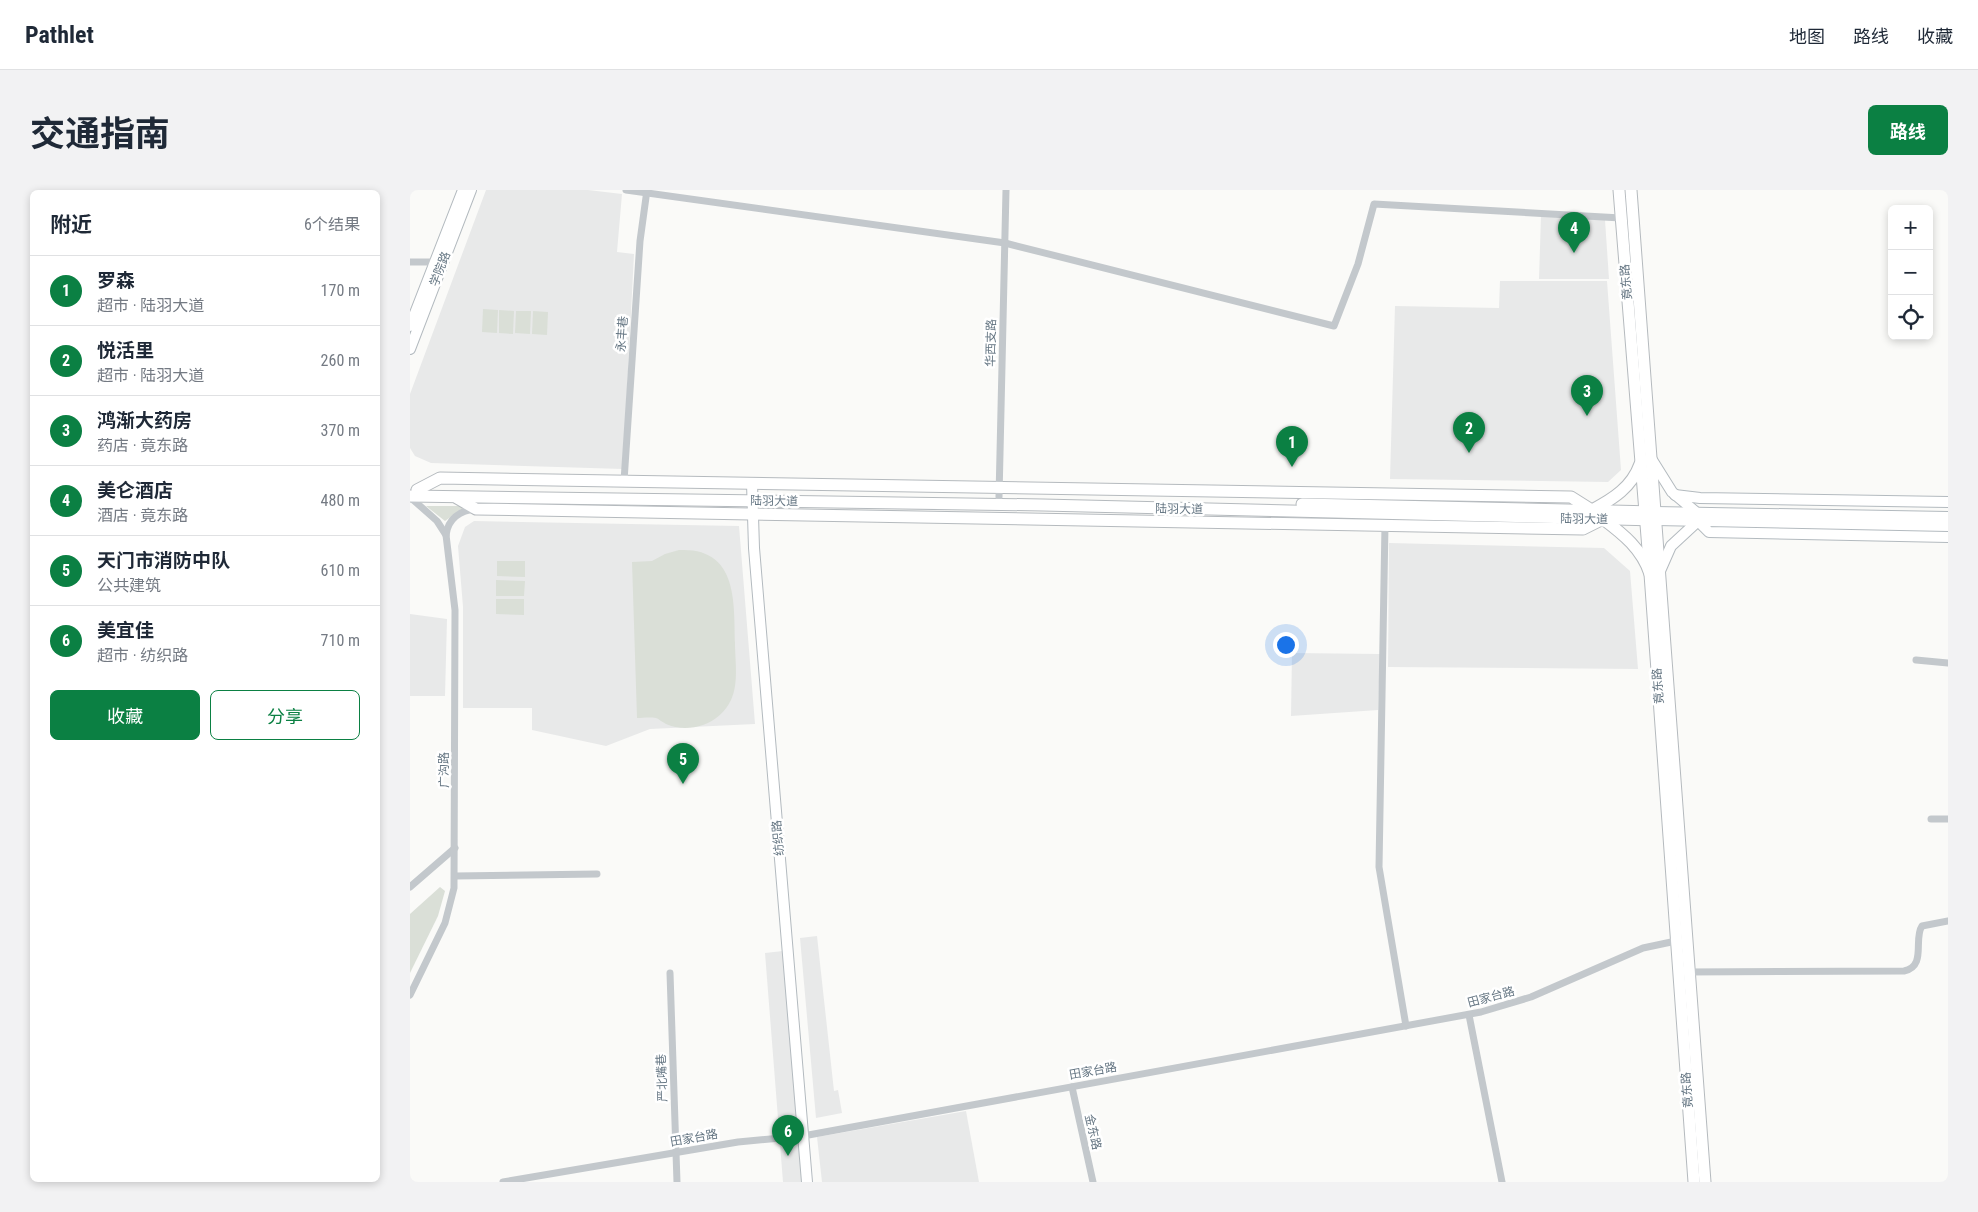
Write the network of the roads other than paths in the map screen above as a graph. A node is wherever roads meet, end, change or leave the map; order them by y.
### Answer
1 (463, 190) edge
2 (471, 190) edge
3 (626, 190) edge
4 (1006, 190) edge
5 (1619, 190) edge
6 (1631, 190) edge
7 (647, 191) edge
8 (1621, 218) junction
9 (1005, 243) junction
10 (410, 262) edge
11 (438, 262) junction
12 (410, 326) edge
13 (410, 349) edge
14 (1646, 461) junction
15 (624, 481) junction
16 (411, 492) edge
17 (752, 492) junction
18 (999, 492) junction
19 (1675, 495) junction
20 (454, 497) junction
21 (1948, 502) edge
22 (476, 509) junction
23 (1592, 510) junction
24 (753, 513) junction
25 (1650, 516) junction
26 (1697, 517) junction
27 (1948, 517) edge
28 (1603, 519) junction
29 (1385, 525) junction
30 (1948, 526) edge
31 (446, 535) junction
32 (1948, 537) edge
33 (1655, 574) junction
34 (1916, 660) dead end
35 (1948, 664) edge
36 (1931, 819) dead end
37 (1948, 819) edge
38 (456, 848) junction
39 (597, 874) dead end
40 (455, 876) junction
41 (410, 887) edge
42 (1948, 921) edge
43 (1676, 940) junction
44 (1684, 972) junction
45 (670, 973) dead end
46 (410, 995) edge
47 (1469, 1015) junction
48 (1406, 1026) junction
49 (1072, 1087) junction
50 (803, 1136) junction
51 (676, 1152) junction
52 (503, 1182) edge
53 (677, 1182) edge
54 (807, 1182) edge
55 (1093, 1182) edge
56 (1502, 1182) edge
57 (1694, 1182) edge
58 (1705, 1182) edge

1 - 11 main road, 学院路
2 - 11 main road, 学院路
3 - 7 street
4 - 9 street, 华西支路
5 - 8 main road, 竟东路
6 - 14 main road, 竟东路
7 - 9 street
7 - 15 street, 永丰巷
8 - 9 street
8 - 14 main road, 竟东路
9 - 18 street, 华西支路
10 - 11 street
11 - 12 main road, 学院路
11 - 13 main road, 学院路
14 - 19 main road
14 - 23 main road
14 - 25 main road, 竟东路
15 - 16 main road
15 - 17 main road
16 - 17 main road, 陆羽大道
16 - 20 main road, 陆羽大道
16 - 31 street
17 - 18 main road
17 - 20 main road, 陆羽大道
17 - 24 main road, 纺织路
17 - 28 main road, 陆羽大道
18 - 23 main road
19 - 21 main road
19 - 26 main road
20 - 22 main road
22 - 24 main road
22 - 31 street
23 - 25 main road, 陆羽大道
24 - 29 main road
24 - 50 main road, 纺织路
25 - 26 main road, 陆羽大道
25 - 28 main road, 陆羽大道
25 - 33 main road, 竟东路
26 - 27 main road, 陆羽大道
26 - 30 main road, 陆羽大道
26 - 32 main road
26 - 33 main road
28 - 29 main road
28 - 33 main road
29 - 48 street
31 - 38 street, 广沟路
33 - 43 main road, 竟东路
33 - 44 main road, 竟东路
34 - 35 street
36 - 37 street
38 - 40 street, 广沟路
38 - 41 street
39 - 40 street
40 - 46 street, 广沟路
42 - 44 street
43 - 44 main road, 竟东路
43 - 47 street, 田家台路
44 - 57 main road, 竟东路
44 - 58 main road, 竟东路
45 - 51 street, 严北嘴巷
47 - 48 street, 田家台路
47 - 56 street
48 - 49 street, 田家台路
49 - 50 street, 田家台路
49 - 55 street, 金东路
50 - 51 street, 田家台路
50 - 54 main road, 纺织路
51 - 52 street, 田家台路
51 - 53 street, 严北嘴巷

